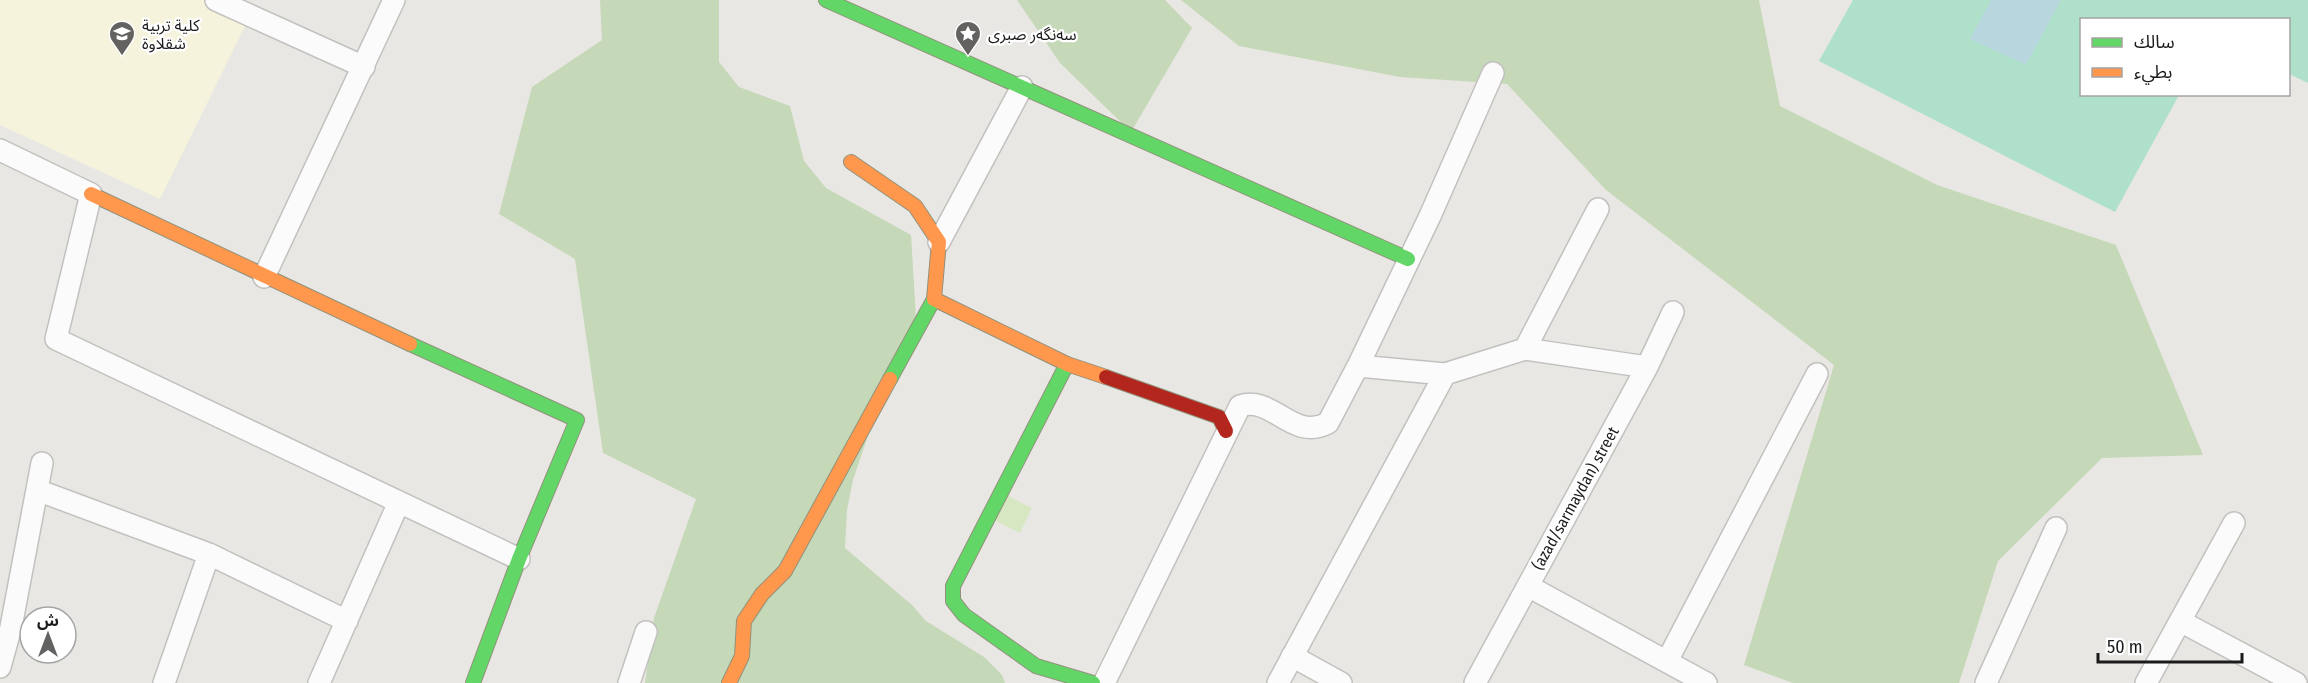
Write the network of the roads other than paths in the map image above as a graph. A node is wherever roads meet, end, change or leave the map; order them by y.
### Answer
1 (216, 0) edge
2 (394, 0) edge
3 (826, 0) edge
4 (364, 67) junction
5 (1493, 73) dead end
6 (1022, 87) junction
7 (0, 150) edge
8 (851, 162) dead end
9 (91, 194) junction
10 (1598, 208) dead end
11 (939, 242) junction
12 (1408, 259) junction
13 (264, 277) junction
14 (934, 299) junction
15 (1673, 312) dead end
16 (1526, 349) junction
17 (1361, 360) junction
18 (1067, 364) junction
19 (1647, 367) junction
20 (1445, 374) junction
21 (1817, 374) dead end
22 (1226, 431) junction
23 (42, 463) dead end
24 (37, 490) junction
25 (399, 502) junction
26 (2234, 523) dead end
27 (2056, 528) dead end
28 (209, 554) junction
29 (519, 559) junction
30 (1527, 586) junction
31 (347, 621) junction
32 (2180, 621) junction
33 (646, 632) dead end
34 (1292, 656) junction
35 (1667, 661) junction
36 (0, 667) edge
37 (1034, 674) edge
38 (164, 683) edge
39 (319, 683) edge
40 (473, 683) edge
41 (628, 683) edge
42 (729, 683) edge
43 (1093, 683) edge
44 (1104, 683) edge
45 (1278, 683) edge
46 (1341, 683) edge
47 (1475, 683) edge
48 (1706, 683) edge
49 (1986, 683) edge
50 (2146, 683) edge
51 (2296, 683) edge

1 - 4 street
2 - 4 street
3 - 6 street
4 - 13 street
5 - 12 street
6 - 11 street
6 - 12 street
7 - 9 street
8 - 11 street
9 - 13 street
9 - 25 street
10 - 16 street
11 - 14 street
12 - 17 street
13 - 29 street
14 - 18 street
14 - 42 street
15 - 19 street, (azad/sarmaydan) street
16 - 19 street
16 - 20 street
17 - 20 street
17 - 22 street
18 - 22 street
18 - 37 street
19 - 30 street, (azad/sarmaydan) street
20 - 34 street
21 - 35 street
22 - 44 street
23 - 24 street
24 - 28 street
24 - 36 street
25 - 29 street
25 - 31 street
26 - 32 street
27 - 49 street
28 - 31 street
28 - 38 street
29 - 40 street
30 - 35 street
30 - 47 street, (azad/sarmaydan) street
31 - 39 street
32 - 50 street
32 - 51 street
33 - 41 street
34 - 45 street
34 - 46 street
35 - 48 street
37 - 43 street

